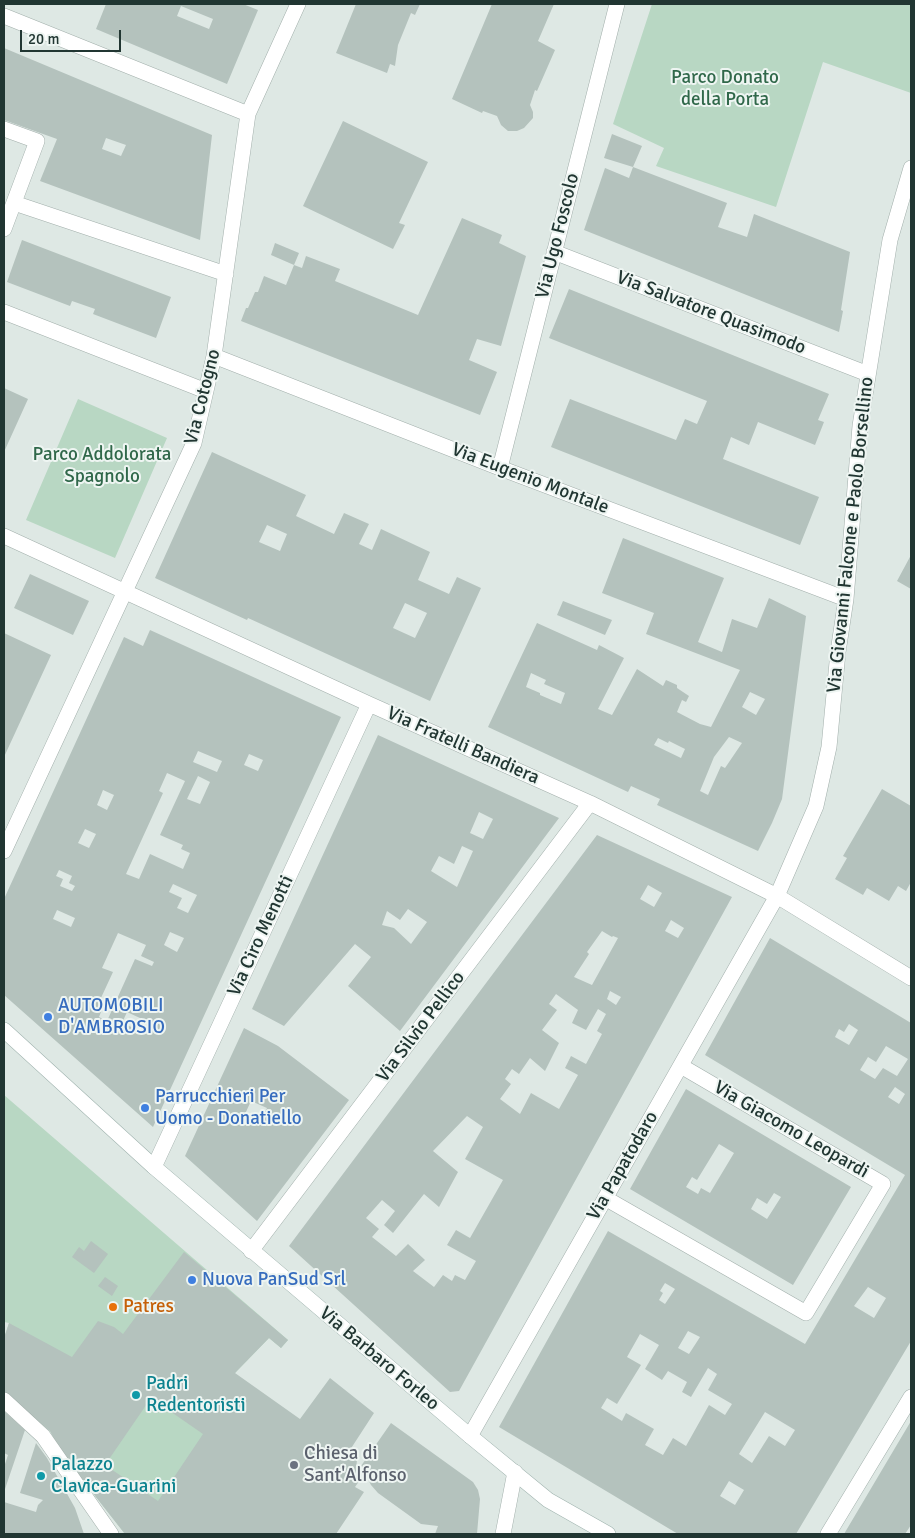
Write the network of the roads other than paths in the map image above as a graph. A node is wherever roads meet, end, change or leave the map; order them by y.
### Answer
1 (298, 4) edge
2 (617, 4) edge
3 (4, 16) edge
4 (248, 114) junction
5 (4, 129) edge
6 (911, 168) edge
7 (14, 203) junction
8 (4, 229) edge
9 (554, 252) junction
10 (226, 274) junction
11 (4, 312) edge
12 (214, 356) junction
13 (868, 374) junction
14 (206, 391) junction
15 (500, 468) junction
16 (4, 536) edge
17 (124, 592) junction
18 (846, 599) junction
19 (369, 704) junction
20 (590, 803) junction
21 (4, 851) edge
22 (777, 896) junction
23 (911, 978) edge
24 (4, 1030) edge
25 (681, 1066) junction
26 (154, 1167) junction
27 (605, 1198) junction
28 (251, 1251) junction
29 (911, 1397) edge
30 (4, 1400) edge
31 (470, 1436) junction
32 (515, 1472) junction
33 (111, 1534) edge
34 (503, 1534) edge
35 (608, 1534) edge
36 (828, 1534) edge

1 - 4 street, Via Cotogno
2 - 9 street, Via Ugo Foscolo
3 - 4 street
4 - 10 street, Via Cotogno
5 - 7 street
6 - 13 street, Via Giovanni Falcone e Paolo Borsellino
7 - 8 street
7 - 10 street
9 - 13 street, Via Salvatore Quasimodo
9 - 15 street, Via Ugo Foscolo
10 - 12 street, Via Cotogno
11 - 14 street
12 - 14 street, Via Cotogno
12 - 15 street, Via Eugenio Montale
13 - 18 street, Via Giovanni Falcone e Paolo Borsellino
14 - 17 street, Via Cotogno
15 - 18 street, Via Eugenio Montale
16 - 17 street, Via Fratelli Bandiera
17 - 19 street, Via Fratelli Bandiera
17 - 21 street, Via Cotogno
18 - 22 street, Via Giovanni Falcone e Paolo Borsellino
19 - 20 street, Via Fratelli Bandiera
19 - 26 street, Via Ciro Menotti
20 - 22 street, Via Fratelli Bandiera
20 - 28 street, Via Silvio Pellico
22 - 23 street, Via Fratelli Bandiera
22 - 25 street, Via Papatodaro
24 - 26 street, Via Barbaro Forleo
25 - 27 street, Via Papatodaro
25 - 27 street, Via Giacomo Leopardi
26 - 28 street, Via Barbaro Forleo
27 - 31 street, Via Papatodaro
28 - 31 street, Via Barbaro Forleo
29 - 36 street
30 - 33 street
31 - 32 street, Via Barbaro Forleo
32 - 34 street
32 - 35 street, Via Barbaro Forleo

